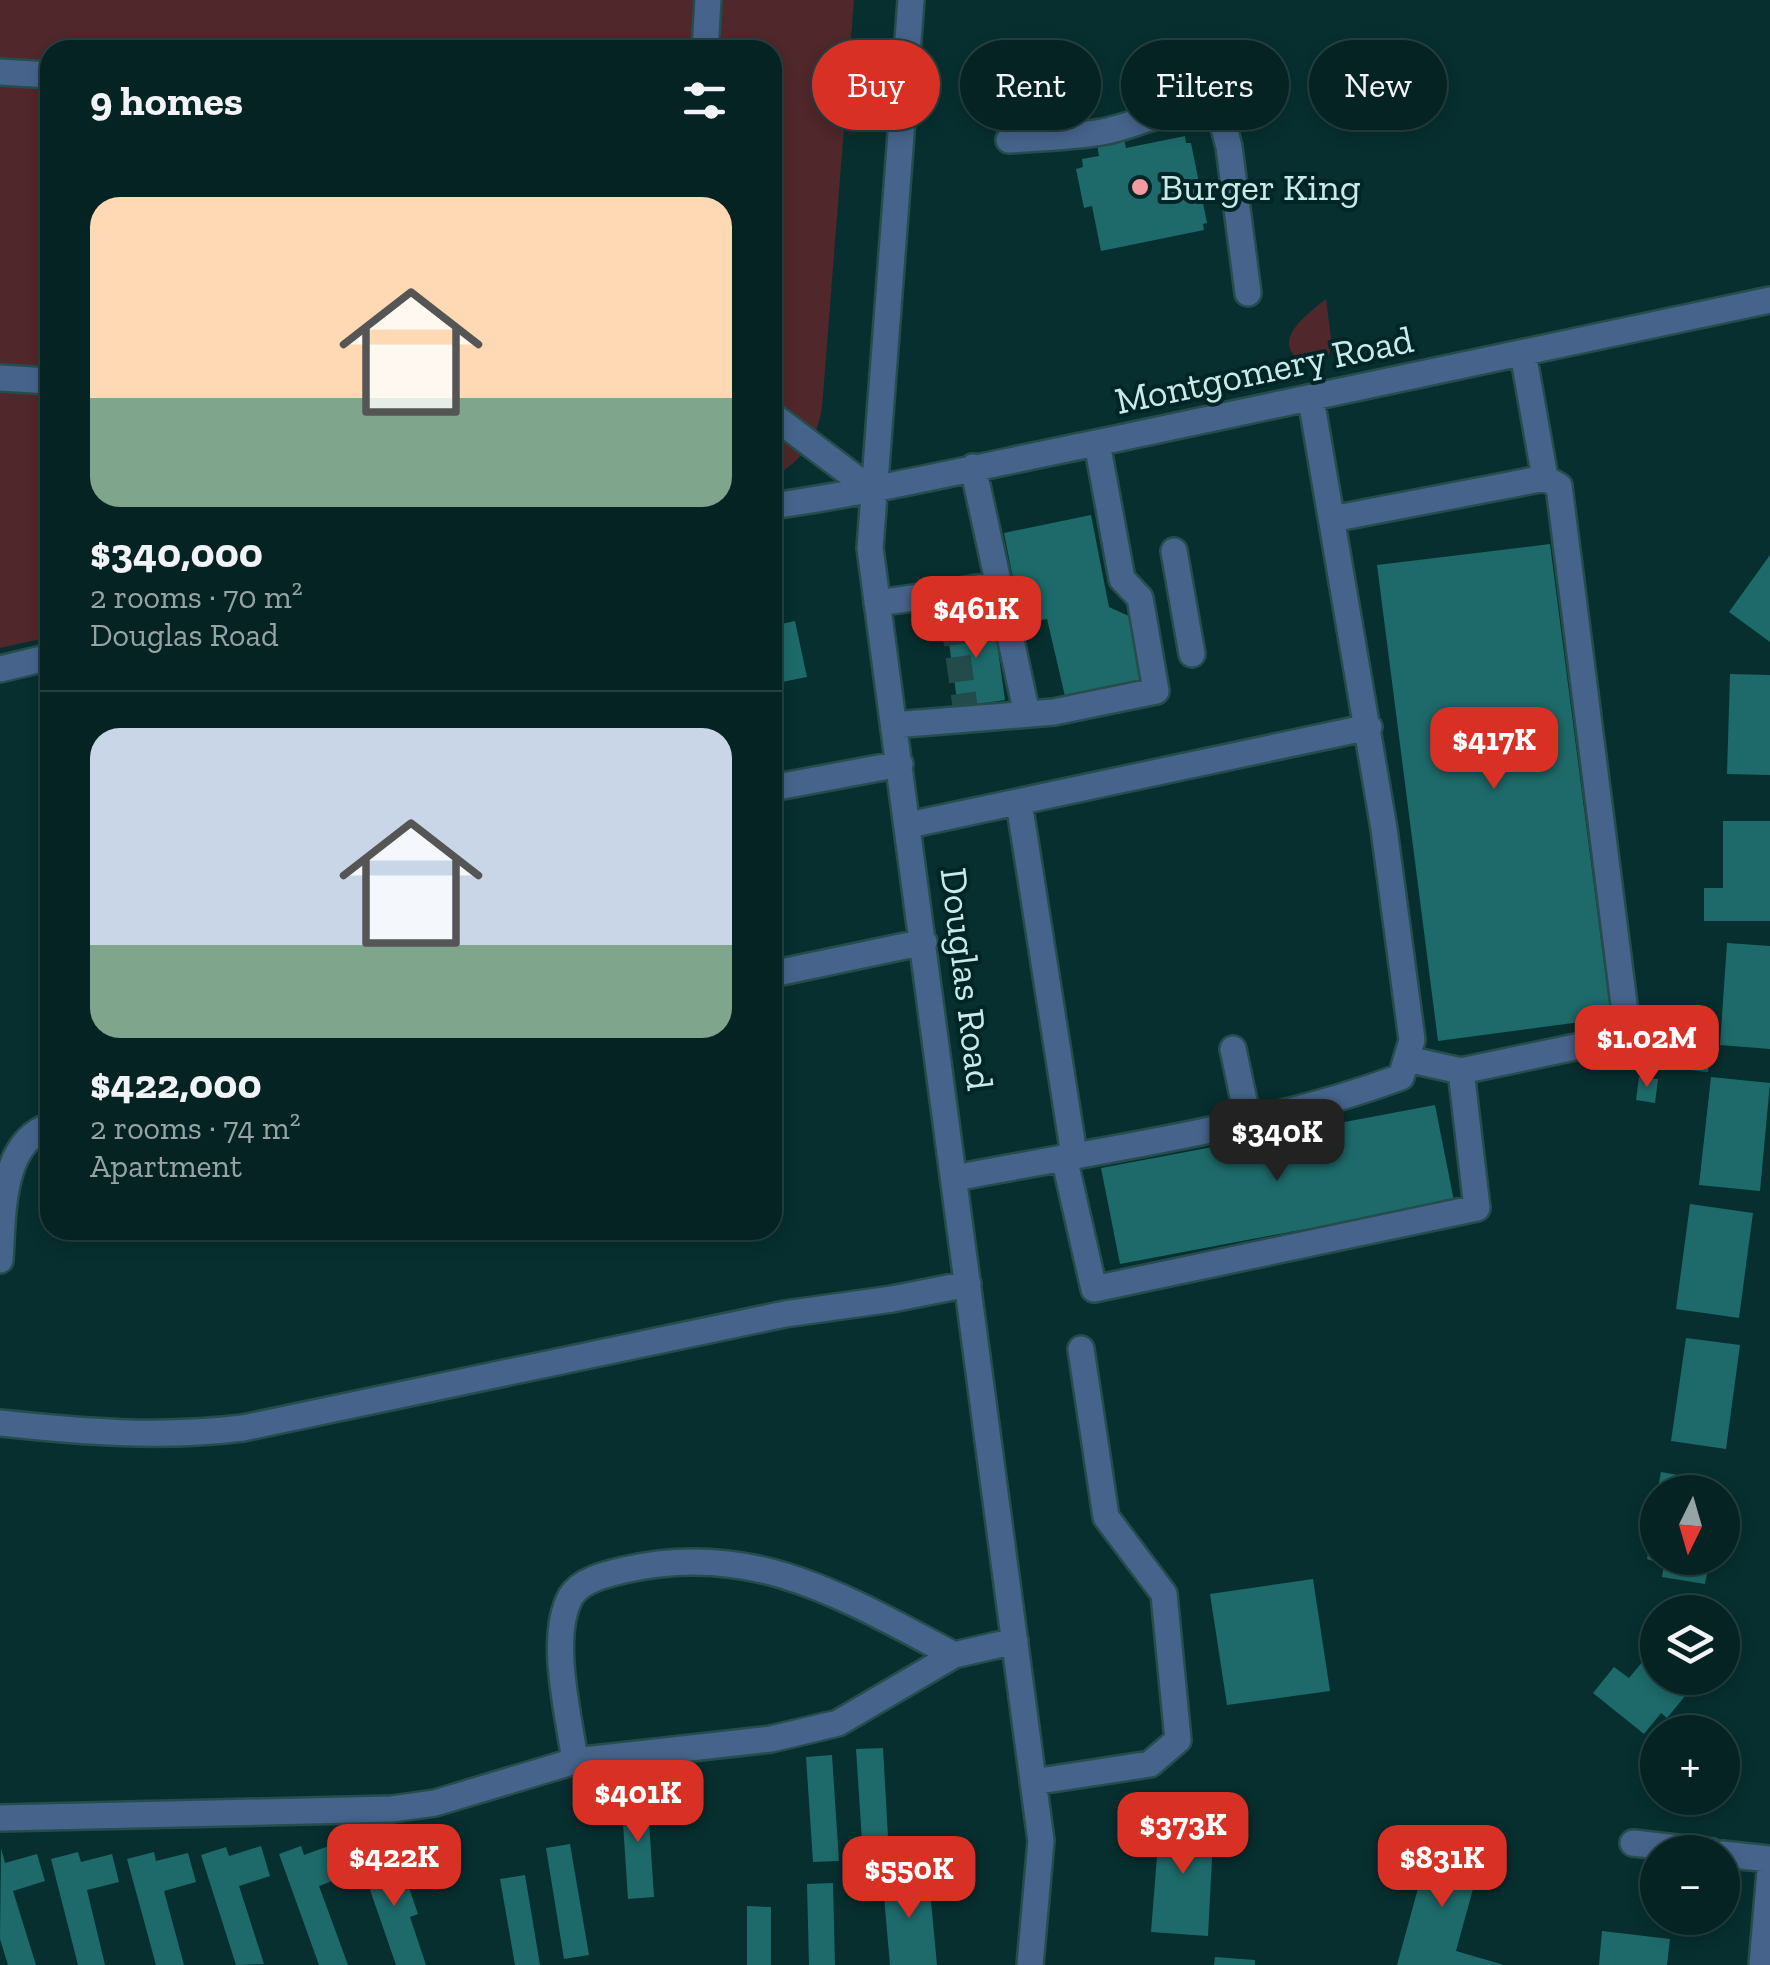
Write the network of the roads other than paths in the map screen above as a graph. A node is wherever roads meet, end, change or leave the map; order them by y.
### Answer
1 (708, 0) edge
2 (910, 0) edge
3 (706, 40) edge
4 (0, 72) edge
5 (40, 74) edge
6 (1009, 140) dead end
7 (1248, 293) dead end
8 (1770, 300) edge
9 (1524, 352) junction
10 (0, 378) edge
11 (40, 380) edge
12 (1311, 399) junction
13 (782, 423) edge
14 (1097, 443) junction
15 (973, 467) junction
16 (1545, 478) junction
17 (874, 492) junction
18 (782, 505) edge
19 (1332, 519) junction
20 (1174, 551) dead end
21 (1000, 584) junction
22 (949, 593) junction
23 (877, 603) junction
24 (953, 620) tunnel mouth
25 (1192, 654) dead end
26 (40, 660) edge
27 (0, 668) edge
28 (1027, 714) junction
29 (894, 725) junction
30 (1369, 727) junction
31 (900, 764) junction
32 (782, 786) edge
33 (1018, 802) junction
34 (909, 825) junction
35 (924, 942) junction
36 (782, 972) edge
37 (1233, 1050) dead end
38 (1407, 1059) junction
39 (1460, 1071) junction
40 (1248, 1120) junction
41 (40, 1129) edge
42 (1069, 1156) junction
43 (955, 1178) junction
44 (0, 1260) edge
45 (968, 1284) junction
46 (1081, 1349) dead end
47 (0, 1423) edge
48 (1015, 1641) junction
49 (954, 1655) junction
50 (575, 1761) junction
51 (1033, 1782) junction
52 (0, 1818) edge
53 (1633, 1844) dead end
54 (1640, 1845) edge
55 (1740, 1856) edge
56 (1770, 1859) edge
57 (1770, 1872) edge
58 (1030, 1965) edge
59 (1762, 1965) edge

1 - 3 street
2 - 17 street, Douglas Road
4 - 5 street
6 - 7 street
8 - 9 street, Montgomery Road
9 - 12 street, Montgomery Road
9 - 16 street
10 - 11 street
12 - 14 street, Montgomery Road
12 - 19 street
13 - 17 street
14 - 15 street, Montgomery Road
14 - 28 street
15 - 17 street, Montgomery Road
15 - 21 street
16 - 19 street
16 - 39 street
17 - 18 street, Montgomery Road
17 - 23 street, Douglas Road
19 - 30 street
20 - 25 street
21 - 22 street
21 - 28 street
22 - 23 street
22 - 24 street
23 - 29 street, Douglas Road
26 - 27 street
28 - 29 street
29 - 31 street, Douglas Road
30 - 33 street
30 - 38 street
31 - 32 street
31 - 34 street, Douglas Road
33 - 34 street
33 - 42 street
34 - 35 street, Douglas Road
35 - 36 street
35 - 43 street, Douglas Road
37 - 40 street
38 - 39 street
38 - 40 street
39 - 42 street
40 - 42 street
41 - 44 street
42 - 43 street
43 - 45 street, Douglas Road
45 - 47 street
45 - 48 street, Douglas Road
46 - 51 street
48 - 49 street
48 - 51 street, Douglas Road
49 - 50 street
49 - 50 street
50 - 52 street
51 - 58 street, Douglas Road
53 - 54 street
55 - 56 street
57 - 59 street

